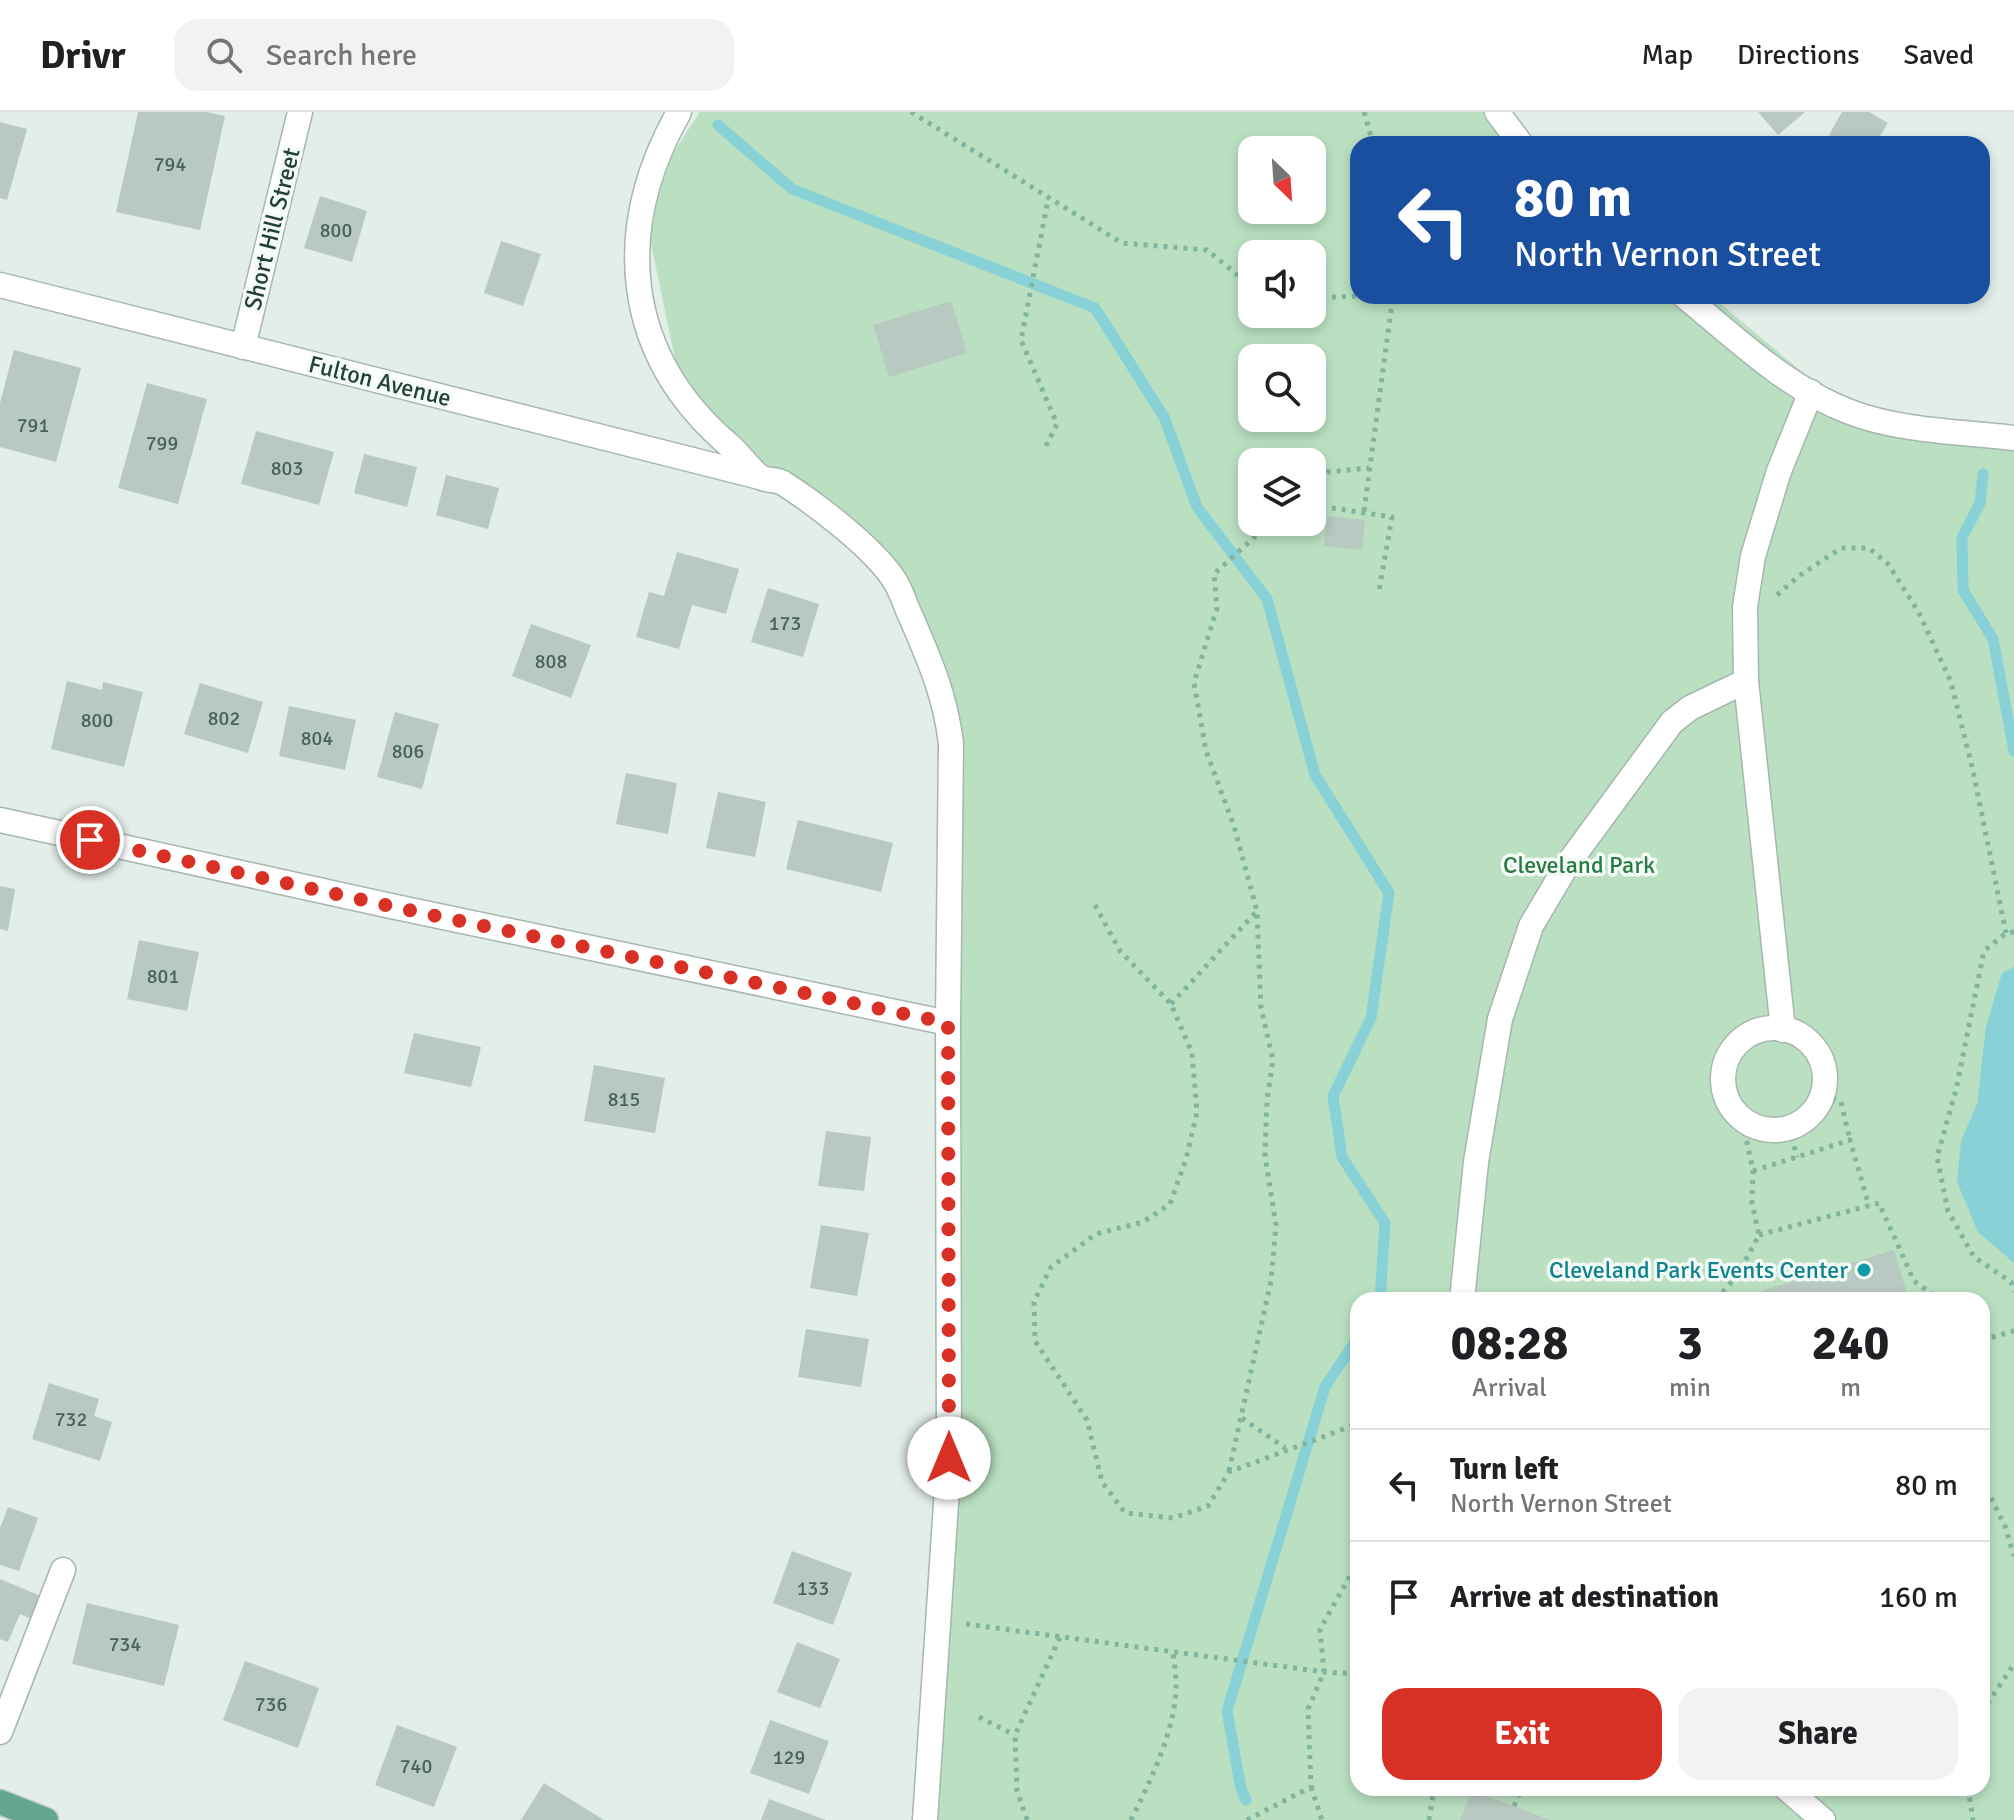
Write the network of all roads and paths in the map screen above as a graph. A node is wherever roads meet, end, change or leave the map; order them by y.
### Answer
1 (300, 112) edge
2 (679, 112) edge
3 (911, 112) edge
4 (1364, 112) edge
5 (1497, 112) edge
6 (1371, 136) edge
7 (1515, 136) edge
8 (1048, 200) junction
9 (1238, 275) edge
10 (0, 285) edge
11 (1350, 296) edge
12 (1326, 297) edge
13 (1392, 304) edge
14 (1693, 304) edge
15 (243, 347) junction
16 (1811, 392) junction
17 (2014, 438) edge
18 (1046, 446) dead end
19 (1369, 468) junction
20 (1326, 474) edge
21 (760, 477) junction
22 (1326, 507) edge
23 (1364, 511) junction
24 (1256, 536) edge
25 (1379, 591) dead end
26 (1745, 607) junction
27 (1746, 681) junction
28 (0, 820) edge
29 (1095, 905) dead end
30 (1257, 911) junction
31 (2014, 932) edge
32 (2006, 933) junction
33 (1171, 1004) junction
34 (948, 1023) junction
35 (1783, 1030) junction
36 (1823, 1094) junction
37 (1742, 1119) junction
38 (1789, 1127) junction
39 (1850, 1140) junction
40 (1797, 1157) junction
41 (1753, 1171) junction
42 (1869, 1206) junction
43 (1759, 1235) junction
44 (1463, 1292) edge
45 (1723, 1292) edge
46 (1929, 1292) edge
47 (2014, 1292) edge
48 (2014, 1331) edge
49 (1990, 1338) edge
50 (1242, 1418) junction
51 (1350, 1429) edge
52 (1286, 1449) junction
53 (1229, 1472) junction
54 (1990, 1496) edge
55 (2014, 1556) edge
56 (63, 1570) dead end
57 (1350, 1576) edge
58 (939, 1621) junction
59 (1060, 1637) junction
60 (1173, 1652) junction
61 (2014, 1664) edge
62 (1324, 1672) junction
63 (1350, 1674) edge
64 (1990, 1700) edge
65 (979, 1717) dead end
66 (0, 1732) edge
67 (1015, 1735) junction
68 (1311, 1787) junction
69 (1433, 1796) edge
70 (1518, 1796) edge
71 (1795, 1796) edge
72 (1969, 1796) edge
73 (0, 1802) edge
74 (1514, 1806) dead end
75 (46, 1820) edge
76 (925, 1820) edge
77 (1027, 1820) edge
78 (1131, 1820) edge
79 (1247, 1820) edge
80 (1322, 1820) edge
81 (1429, 1820) edge
82 (1823, 1820) edge
83 (1973, 1820) edge

1 - 15 street, Short Hill Street
2 - 21 street
3 - 8 path
4 - 6 path
5 - 7 street
8 - 9 path
8 - 18 path
10 - 15 street, Fulton Avenue
11 - 12 path
13 - 19 path
14 - 16 street
15 - 21 street, Fulton Avenue
16 - 17 street
16 - 26 street
19 - 20 path
19 - 23 path
21 - 34 street
22 - 23 path
23 - 25 path
24 - 30 path
26 - 27 street
26 - 32 path
27 - 35 street
27 - 44 street
28 - 34 street
29 - 33 path
30 - 33 path
30 - 50 path
31 - 32 path
32 - 47 path
33 - 53 path
34 - 58 street
35 - 36 street
35 - 37 street
36 - 38 street
36 - 39 path
37 - 38 street
37 - 41 path
38 - 40 path
39 - 40 path
39 - 42 path
40 - 41 path
41 - 43 path
42 - 43 path
42 - 46 path
43 - 45 path
48 - 49 path
50 - 52 path
50 - 53 path
51 - 52 path
52 - 53 path
54 - 55 path
56 - 66 street
57 - 62 path
58 - 59 path
58 - 76 street
59 - 60 path
59 - 67 path
60 - 62 path
60 - 78 path
61 - 64 path
62 - 63 path
62 - 68 path
65 - 67 path
67 - 77 path
68 - 79 path
68 - 80 path
69 - 81 path
70 - 74 path
71 - 82 street
72 - 83 path
73 - 75 main road

